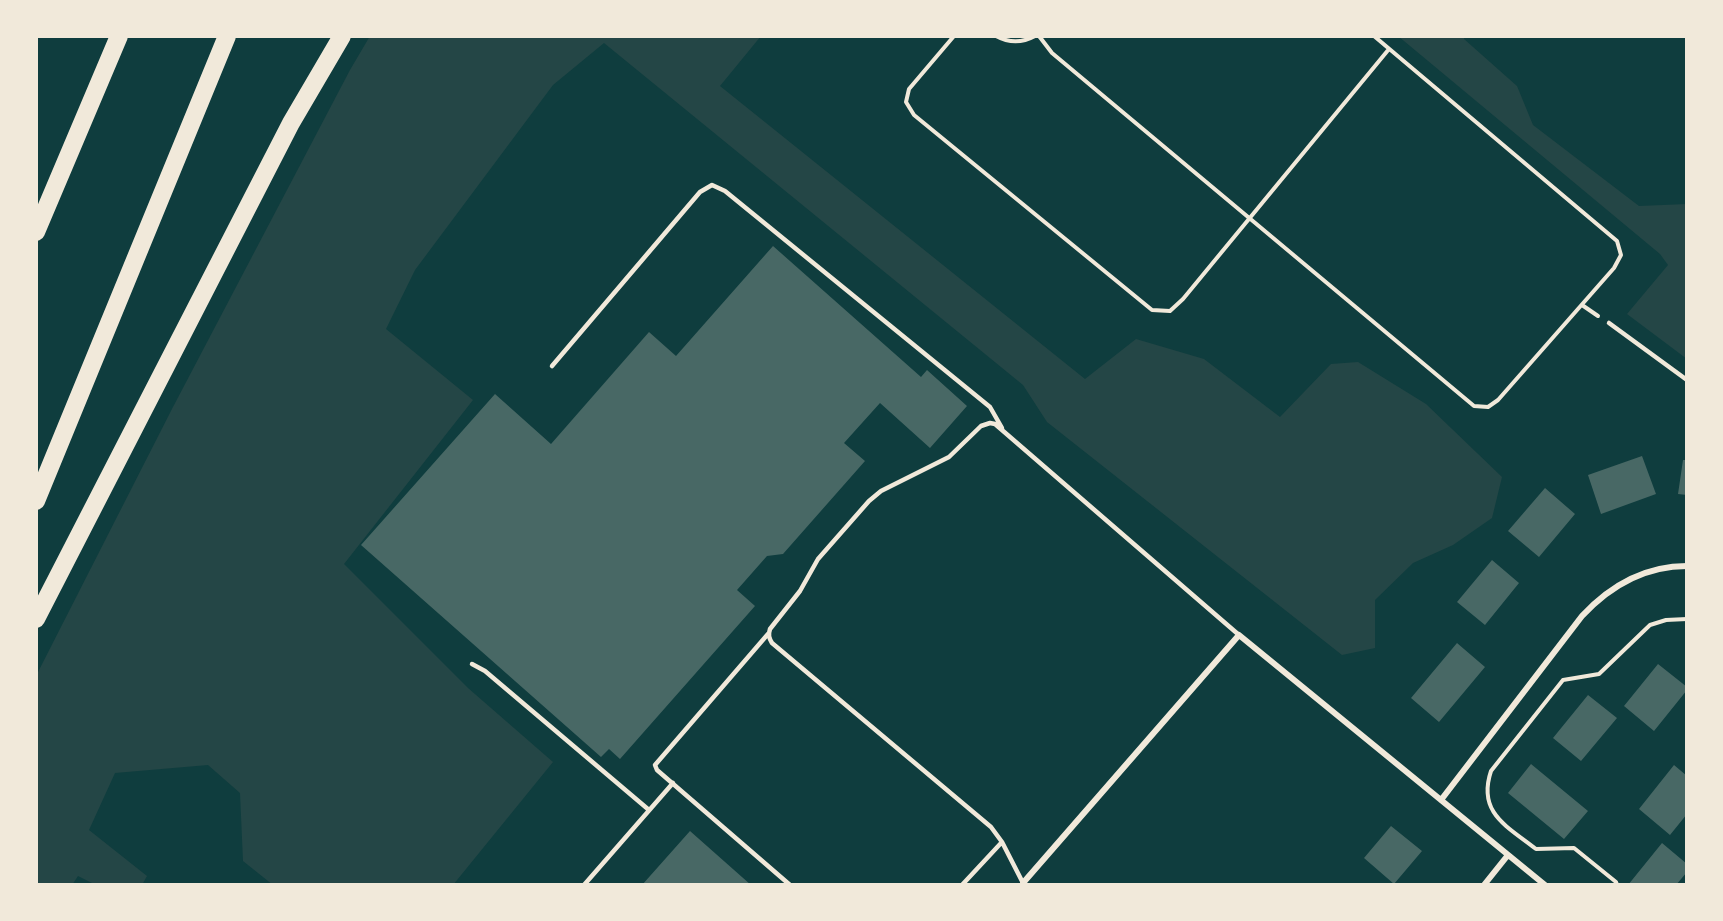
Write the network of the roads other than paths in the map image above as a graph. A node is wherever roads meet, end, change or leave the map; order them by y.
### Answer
1 (119, 36) edge
2 (227, 36) edge
3 (342, 36) edge
4 (36, 232) edge
5 (1609, 323) dead end
6 (552, 366) dead end
7 (1687, 380) edge
8 (1003, 430) junction
9 (36, 501) edge
10 (1687, 566) edge
11 (36, 620) edge
12 (768, 634) junction
13 (1239, 634) junction
14 (472, 664) dead end
15 (673, 783) junction
16 (1441, 800) junction
17 (649, 810) junction
18 (1002, 842) junction
19 (1508, 855) junction
20 (1023, 884) edge
21 (584, 885) edge
22 (790, 885) edge
23 (962, 885) edge
24 (1484, 885) edge
25 (1545, 885) edge

1 - 4 highway
2 - 9 highway
3 - 11 highway
5 - 7 lane
6 - 8 lane
8 - 12 lane
8 - 13 lane
10 - 16 street
12 - 15 lane
12 - 18 lane
13 - 16 street
13 - 20 street
14 - 17 lane
15 - 17 lane
15 - 22 lane
16 - 19 street
17 - 21 lane
18 - 20 lane
18 - 23 lane
19 - 24 street
19 - 25 street

